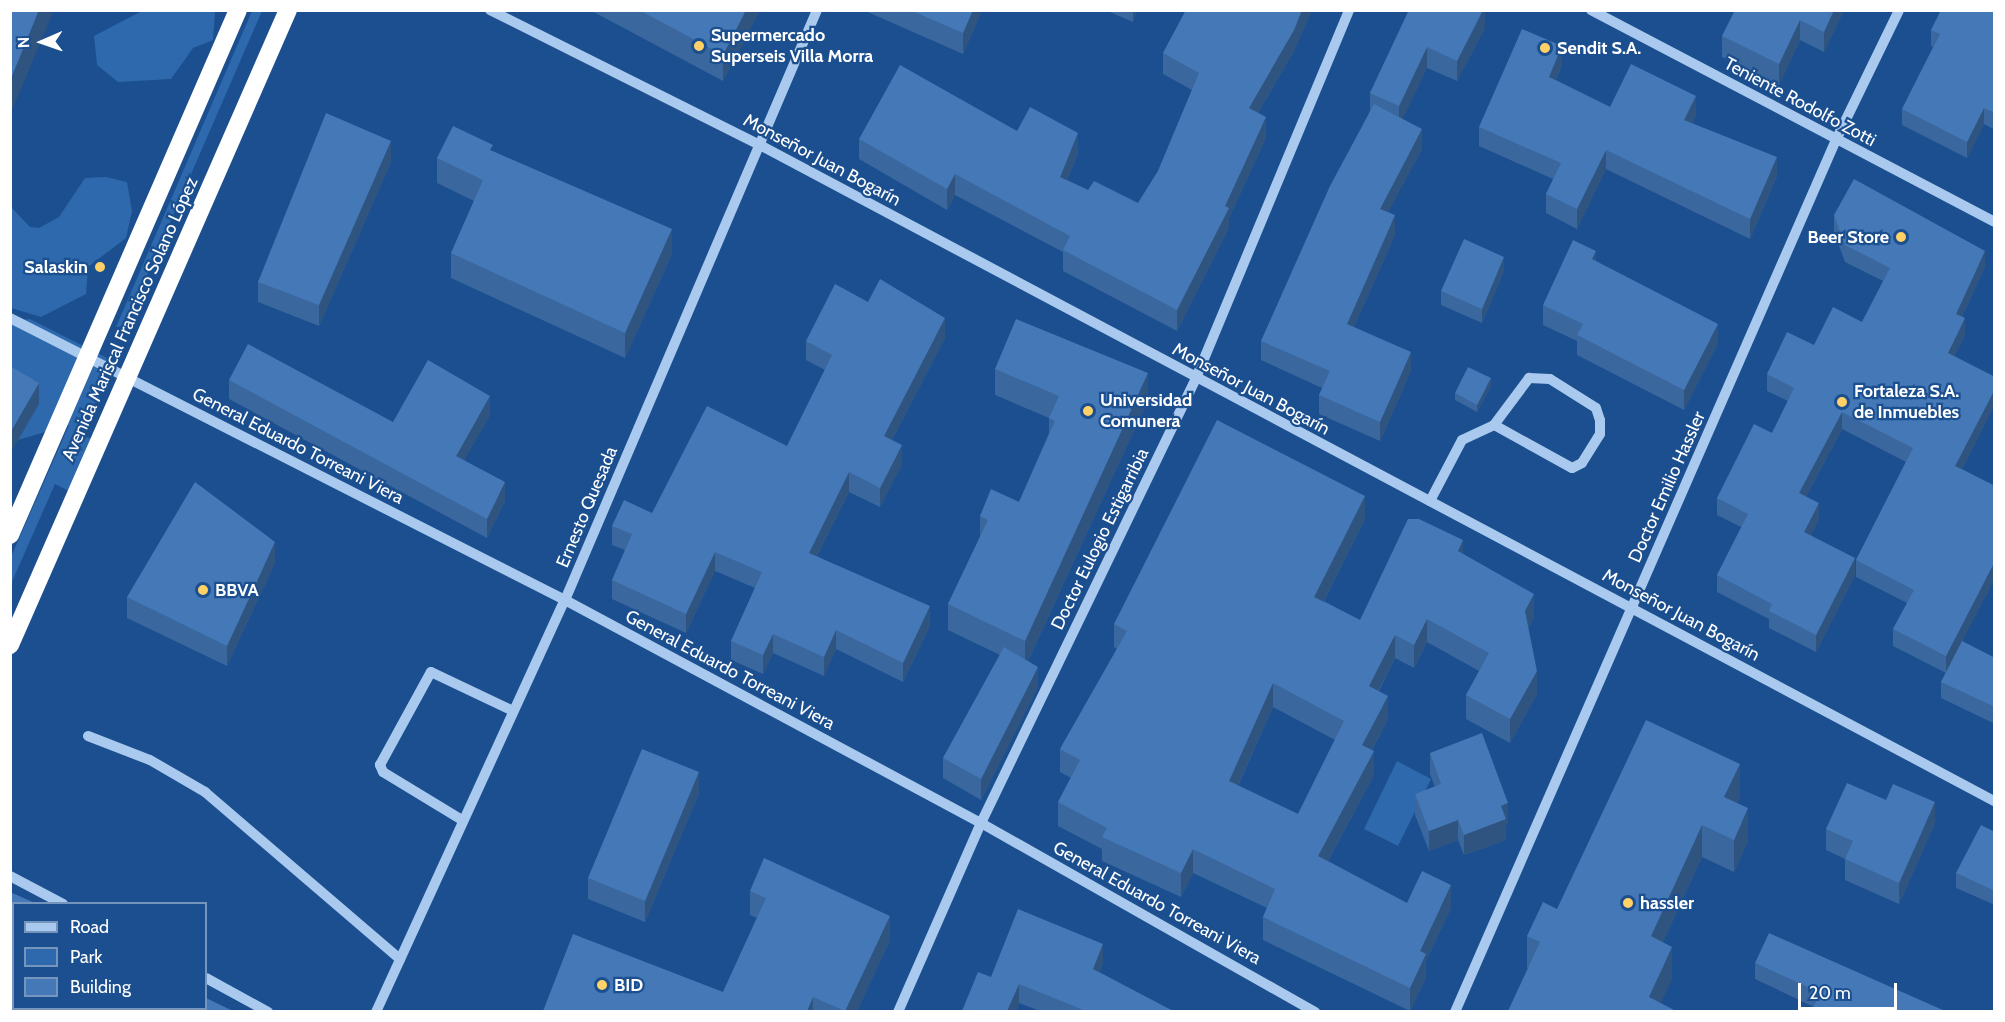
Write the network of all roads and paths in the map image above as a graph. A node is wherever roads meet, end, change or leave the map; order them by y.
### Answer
1 (238, 10) edge
2 (288, 10) edge
3 (490, 10) edge
4 (817, 10) edge
5 (1349, 10) edge
6 (1591, 10) edge
7 (1899, 10) edge
8 (1836, 140) junction
9 (758, 144) junction
10 (1995, 222) edge
11 (10, 318) edge
12 (88, 361) junction
13 (123, 377) junction
14 (1196, 378) junction
15 (1494, 426) junction
16 (1430, 501) junction
17 (10, 535) edge
18 (565, 600) junction
19 (1632, 608) junction
20 (10, 645) edge
21 (513, 711) junction
22 (88, 736) dead end
23 (1995, 801) edge
24 (462, 820) junction
25 (981, 823) junction
26 (10, 876) edge
27 (61, 902) edge
28 (400, 959) junction
29 (207, 979) edge
30 (268, 1011) edge
31 (376, 1011) edge
32 (898, 1011) edge
33 (1315, 1011) edge
34 (1455, 1011) edge

1 - 12 highway, Avenida Mariscal Francisco Solano López
2 - 13 highway, Avenida Mariscal Francisco Solano López
3 - 9 street, Monseñor Juan Bogarín
4 - 9 street, Ernesto Quesada
5 - 14 street, Doctor Eulogio Estigarribia
6 - 8 street, Teniente Rodolfo Zotti
7 - 8 street, Doctor Emilio Hassler
8 - 10 street, Teniente Rodolfo Zotti
8 - 19 street, Doctor Emilio Hassler
9 - 14 street, Monseñor Juan Bogarín
9 - 18 street, Ernesto Quesada
11 - 12 street, General Eduardo Torreani Viera
12 - 13 street, General Eduardo Torreani Viera
12 - 17 highway, Avenida Mariscal Francisco Solano López
13 - 18 street, General Eduardo Torreani Viera
13 - 20 highway, Avenida Mariscal Francisco Solano López
14 - 16 street, Monseñor Juan Bogarín
14 - 25 street, Doctor Eulogio Estigarribia
15 - 15 street
15 - 16 street
16 - 19 street, Monseñor Juan Bogarín
18 - 21 street, Ernesto Quesada
18 - 25 street, General Eduardo Torreani Viera
19 - 23 street, Monseñor Juan Bogarín
19 - 34 street, Doctor Emilio Hassler
21 - 24 street, Ernesto Quesada
21 - 24 street
22 - 28 street
24 - 28 street, Ernesto Quesada
25 - 32 street, Doctor Eulogio Estigarribia
25 - 33 street, General Eduardo Torreani Viera
26 - 27 street
28 - 31 street, Ernesto Quesada
29 - 30 street

